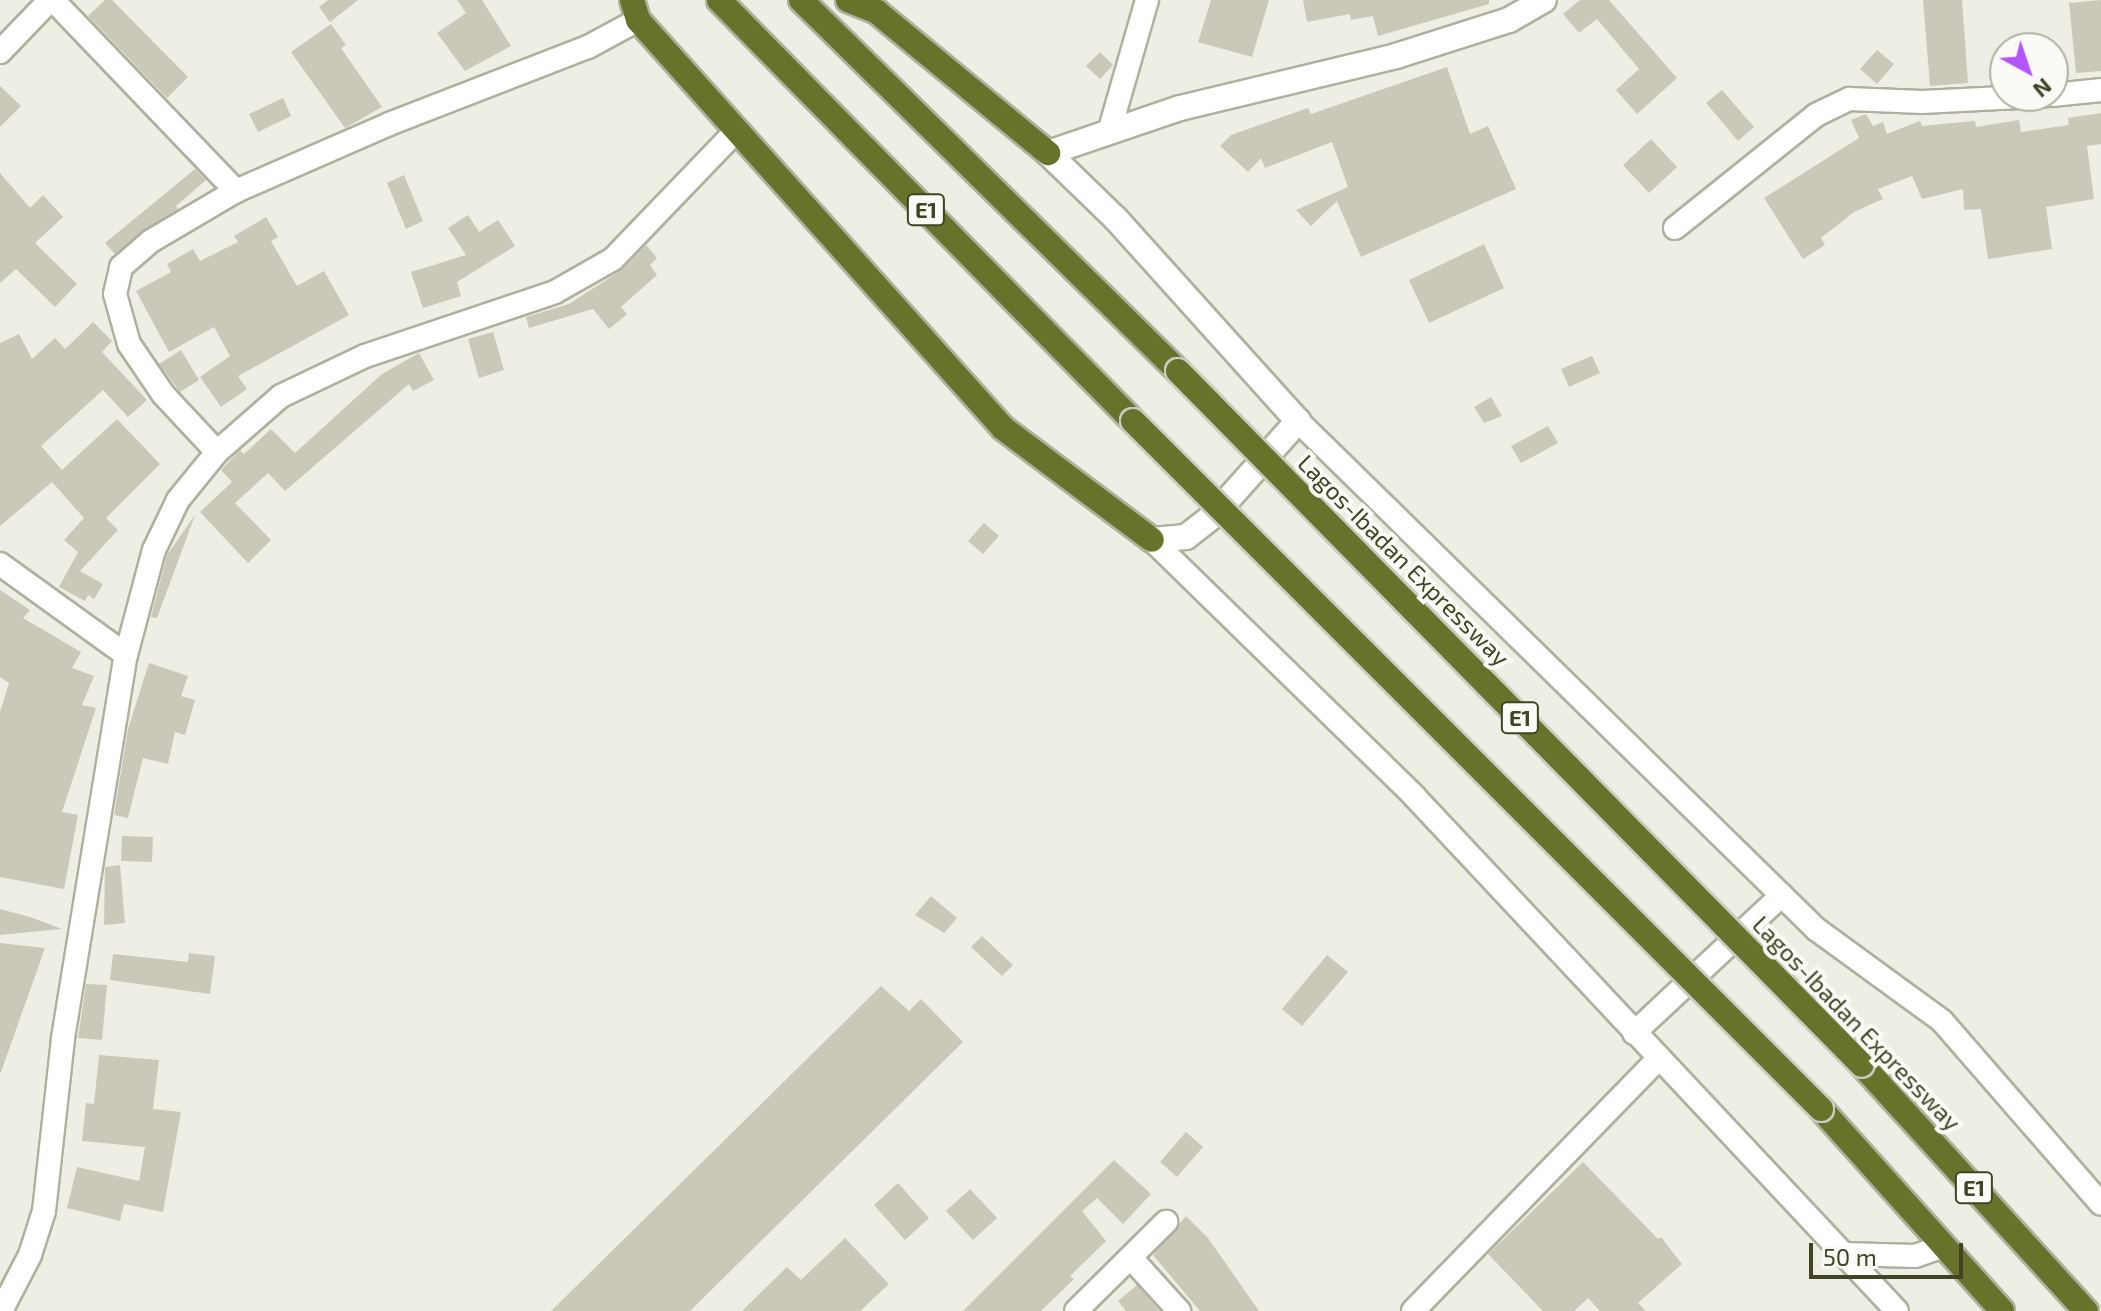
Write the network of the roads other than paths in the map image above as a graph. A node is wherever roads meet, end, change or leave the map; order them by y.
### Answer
1 (52, 0) edge
2 (719, 0) edge
3 (801, 0) edge
4 (848, 0) edge
5 (1147, 0) edge
6 (1544, 0) edge
7 (635, 10) edge
8 (0, 52) edge
9 (2101, 90) edge
10 (2069, 93) edge
11 (1989, 99) edge
12 (1110, 129) junction
13 (736, 131) junction
14 (1048, 153) junction
15 (236, 191) junction
16 (1675, 228) dead end
17 (1298, 421) junction
18 (217, 452) junction
19 (1152, 540) junction
20 (0, 564) edge
21 (126, 655) junction
22 (1782, 895) junction
23 (1634, 1033) junction
24 (1658, 1059) junction
25 (2101, 1204) edge
26 (1166, 1222) dead end
27 (1944, 1246) junction
28 (1843, 1254) junction
29 (1131, 1258) junction
30 (1, 1311) edge
31 (1076, 1311) edge
32 (1179, 1311) edge
33 (1413, 1311) edge
34 (1897, 1311) edge
35 (2002, 1311) edge
36 (2086, 1311) edge

1 - 8 street
1 - 15 street
2 - 27 highway, E1, bridge
3 - 36 highway, Lagos-Ibadan Expressway / E1, bridge
4 - 14 highway
5 - 12 street
6 - 12 street
7 - 13 highway
7 - 15 street
9 - 10 street
11 - 16 street
12 - 14 street
13 - 18 street
13 - 19 highway
14 - 17 street
15 - 18 street
17 - 19 street
17 - 22 street
18 - 21 street
19 - 23 street
20 - 21 street
21 - 30 street
22 - 23 street
22 - 25 street
23 - 24 street
24 - 28 street
24 - 33 street
26 - 29 street
27 - 28 street
27 - 35 highway, E1
28 - 34 street
29 - 31 street
29 - 32 street

